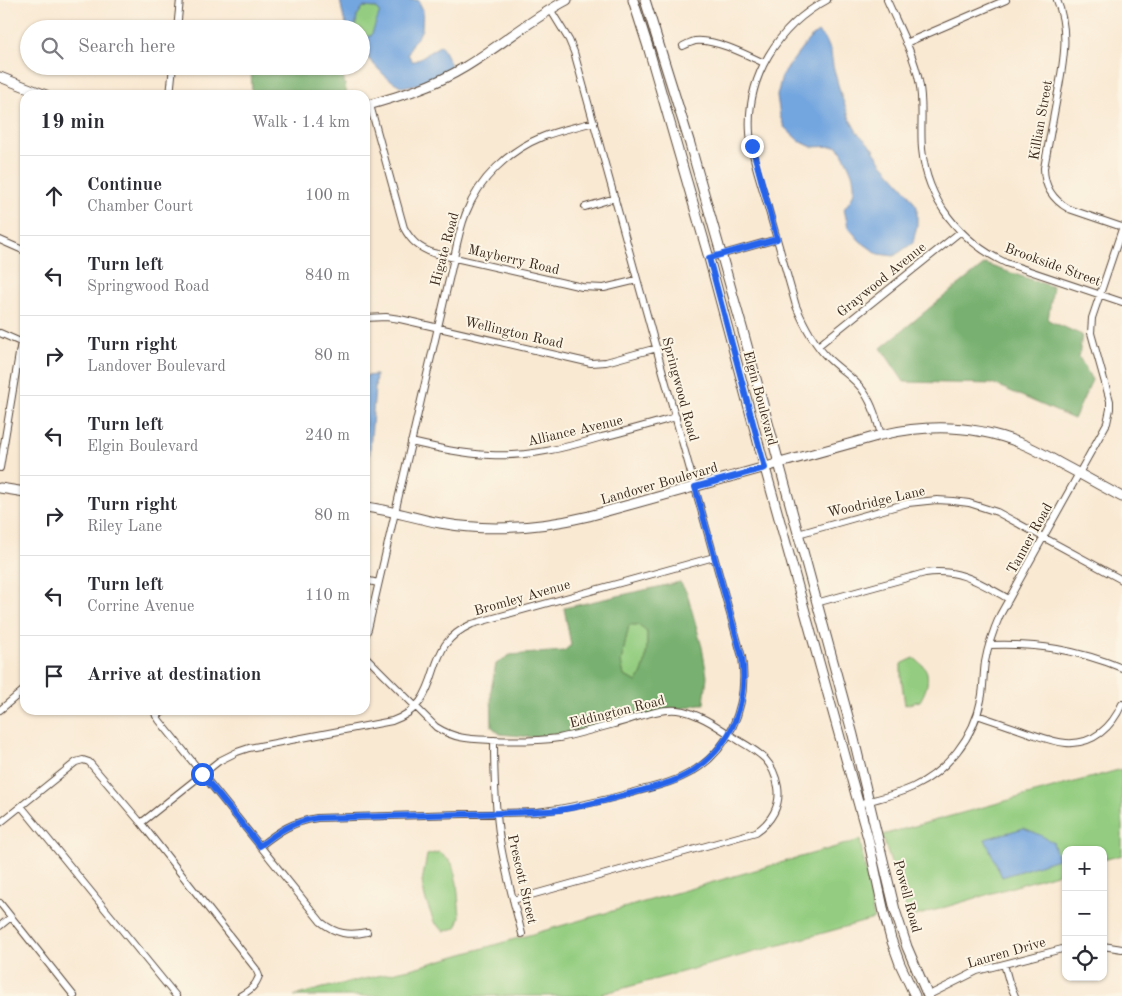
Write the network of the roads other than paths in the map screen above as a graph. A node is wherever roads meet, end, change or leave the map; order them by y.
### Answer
1 (180, 0) edge
2 (567, 0) edge
3 (633, 0) edge
4 (645, 0) edge
5 (827, 0) edge
6 (887, 0) edge
7 (1006, 0) edge
8 (1057, 0) edge
9 (550, 9) junction
10 (178, 20) edge
11 (906, 43) junction
12 (683, 46) dead end
13 (764, 63) junction
14 (172, 75) edge
15 (0, 77) edge
16 (33, 90) edge
17 (171, 90) edge
18 (370, 104) edge
19 (370, 115) edge
20 (594, 122) junction
21 (615, 198) junction
22 (585, 207) dead end
23 (1122, 228) edge
24 (960, 232) junction
25 (777, 239) junction
26 (0, 240) edge
27 (20, 249) edge
28 (721, 254) junction
29 (454, 258) junction
30 (709, 258) junction
31 (638, 280) junction
32 (1100, 295) junction
33 (1122, 302) edge
34 (370, 318) edge
35 (438, 327) junction
36 (0, 333) edge
37 (20, 342) edge
38 (818, 346) junction
39 (656, 348) junction
40 (20, 359) edge
41 (676, 417) junction
42 (881, 435) junction
43 (411, 442) junction
44 (778, 464) junction
45 (0, 468) edge
46 (765, 468) junction
47 (1079, 473) junction
48 (695, 487) junction
49 (0, 488) edge
50 (20, 491) edge
51 (1122, 497) edge
52 (370, 507) edge
53 (395, 512) junction
54 (798, 534) junction
55 (1044, 537) junction
56 (714, 557) junction
57 (1122, 580) edge
58 (370, 581) edge
59 (378, 583) junction
60 (1010, 599) junction
61 (816, 602) junction
62 (370, 620) edge
63 (989, 645) junction
64 (370, 661) edge
65 (1122, 668) edge
66 (20, 692) edge
67 (1122, 704) edge
68 (416, 707) junction
69 (0, 710) edge
70 (157, 715) edge
71 (977, 715) junction
72 (729, 734) junction
73 (494, 740) junction
74 (202, 774) junction
75 (869, 801) junction
76 (858, 804) junction
77 (21, 806) junction
78 (496, 813) junction
79 (0, 823) edge
80 (141, 823) junction
81 (260, 846) junction
82 (513, 900) junction
83 (0, 903) edge
84 (11, 917) junction
85 (0, 926) edge
86 (367, 932) dead end
87 (522, 934) dead end
88 (1107, 947) edge
89 (1062, 949) edge
90 (1122, 949) edge
91 (1004, 964) junction
92 (74, 996) edge
93 (176, 996) edge
94 (240, 996) edge
95 (915, 996) edge
96 (928, 996) edge
97 (1015, 996) edge

1 - 10 street
2 - 9 main road
3 - 30 main road, Elgin Boulevard
4 - 28 main road, Elgin Boulevard
5 - 13 street
6 - 11 street, Brookside Street
7 - 11 street
8 - 23 street, Killian Street
9 - 18 main road
9 - 20 street, Springwood Road
11 - 24 street, Brookside Street
12 - 13 street
13 - 25 street
14 - 17 street
15 - 16 main road
19 - 29 street, Mayberry Road
20 - 21 street, Springwood Road
20 - 29 street, Higate Road
21 - 22 street
21 - 31 street, Springwood Road
23 - 32 street, Tanner Road
24 - 32 street, Brookside Street
24 - 38 street, Graywood Avenue
25 - 28 street
25 - 38 street
26 - 27 street
28 - 30 street
28 - 44 main road, Elgin Boulevard
29 - 31 street, Mayberry Road
29 - 35 street, Higate Road
30 - 46 main road, Elgin Boulevard
31 - 39 street, Springwood Road
32 - 33 street, Brookside Street
32 - 47 street, Tanner Road
34 - 35 street, Wellington Road
35 - 39 street, Wellington Road
35 - 43 street, Higate Road
36 - 37 street
38 - 42 street
39 - 41 street, Springwood Road
40 - 45 street
41 - 43 street, Alliance Avenue
41 - 48 street, Springwood Road
42 - 44 main road, Landover Boulevard
42 - 47 main road, Landover Boulevard
43 - 53 street
44 - 46 main road, Landover Boulevard
44 - 54 main road, Elgin Boulevard
46 - 48 main road, Landover Boulevard
46 - 76 main road, Elgin Boulevard
47 - 51 main road, Landover Boulevard
47 - 55 street, Tanner Road
48 - 53 main road, Landover Boulevard
48 - 56 street, Springwood Road
49 - 50 main road
52 - 53 main road, Landover Boulevard
53 - 59 street
54 - 55 street, Woodridge Lane
54 - 61 main road, Elgin Boulevard
55 - 57 street, Woodridge Lane
55 - 60 street, Tanner Road
56 - 68 street, Bromley Avenue
56 - 72 street, Springwood Road
58 - 59 street
59 - 62 street
60 - 61 street
60 - 63 street, Tanner Road
61 - 75 main road, Elgin Boulevard
63 - 65 street
63 - 71 street, Tanner Road
64 - 68 street, Eddington Road
66 - 69 street
67 - 71 street
68 - 73 street, Eddington Road
68 - 74 street, Bromley Avenue
70 - 74 street
71 - 75 street, Tanner Road
72 - 73 street, Eddington Road
72 - 78 street, Springwood Road
72 - 82 street, Eddington Road
73 - 78 street, Prescott Street
74 - 80 street, Bromley Avenue
74 - 81 street
75 - 76 street, Tanner Road
75 - 96 main road, Powell Road
76 - 95 main road, Powell Road
77 - 79 street
77 - 80 street
77 - 93 street
78 - 81 street, Springwood Road
78 - 82 street, Prescott Street
80 - 94 street
81 - 86 street
82 - 87 street, Prescott Street
83 - 84 street
84 - 85 street
84 - 92 street
88 - 90 street
89 - 91 street, Lauren Drive
91 - 96 street, Lauren Drive
91 - 97 street

